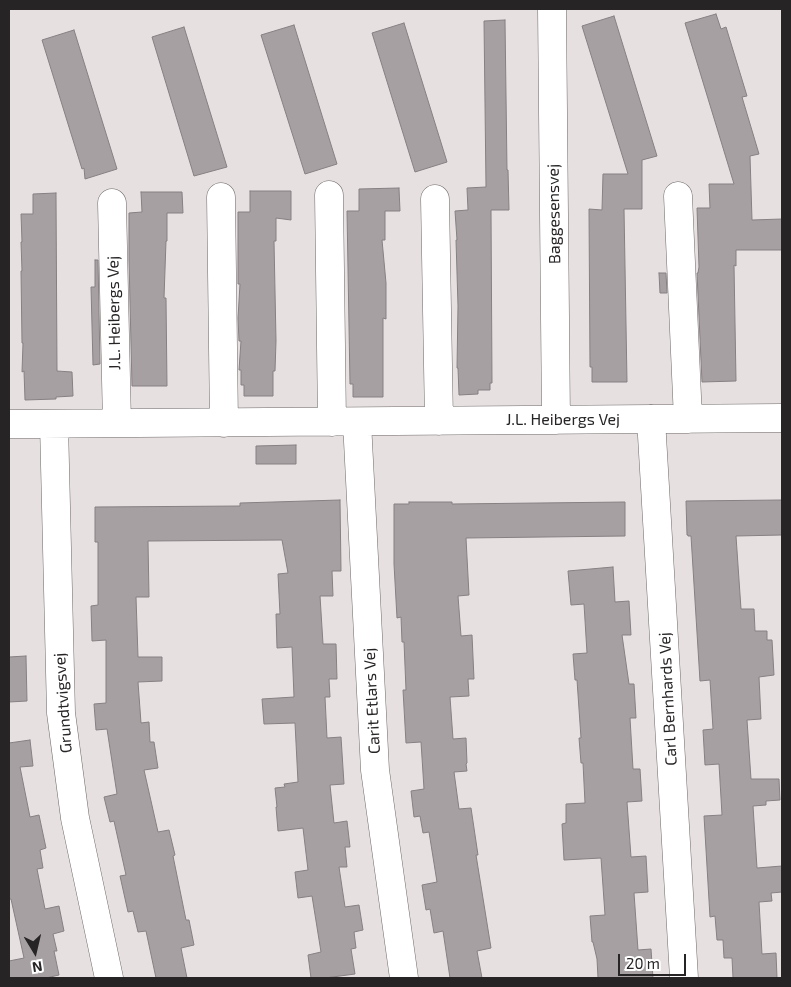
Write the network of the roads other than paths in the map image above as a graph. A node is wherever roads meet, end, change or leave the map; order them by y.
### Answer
1 (552, 9) edge
2 (329, 195) dead end
3 (678, 196) dead end
4 (221, 197) dead end
5 (435, 199) dead end
6 (112, 203) dead end
7 (782, 418) edge
8 (651, 419) junction
9 (688, 419) junction
10 (556, 420) junction
11 (439, 421) junction
12 (345, 422) junction
13 (117, 423) junction
14 (224, 423) junction
15 (9, 424) edge
16 (54, 424) junction
17 (109, 978) edge
18 (404, 978) edge
19 (684, 978) edge

1 - 10 street, Baggesensvej
2 - 12 street
3 - 9 street
4 - 14 street
5 - 11 street
6 - 13 street, J.L. Heibergs Vej
7 - 9 street, J.L. Heibergs Vej
8 - 9 street, J.L. Heibergs Vej
8 - 10 street, J.L. Heibergs Vej
8 - 19 street, Carl Bernhards Vej
10 - 11 street, J.L. Heibergs Vej
11 - 12 street, J.L. Heibergs Vej
12 - 14 street, J.L. Heibergs Vej
12 - 18 street, Carit Etlars Vej
13 - 14 street, J.L. Heibergs Vej
13 - 16 street, J.L. Heibergs Vej
15 - 16 street, J.L. Heibergs Vej
16 - 17 street, Grundtvigsvej

